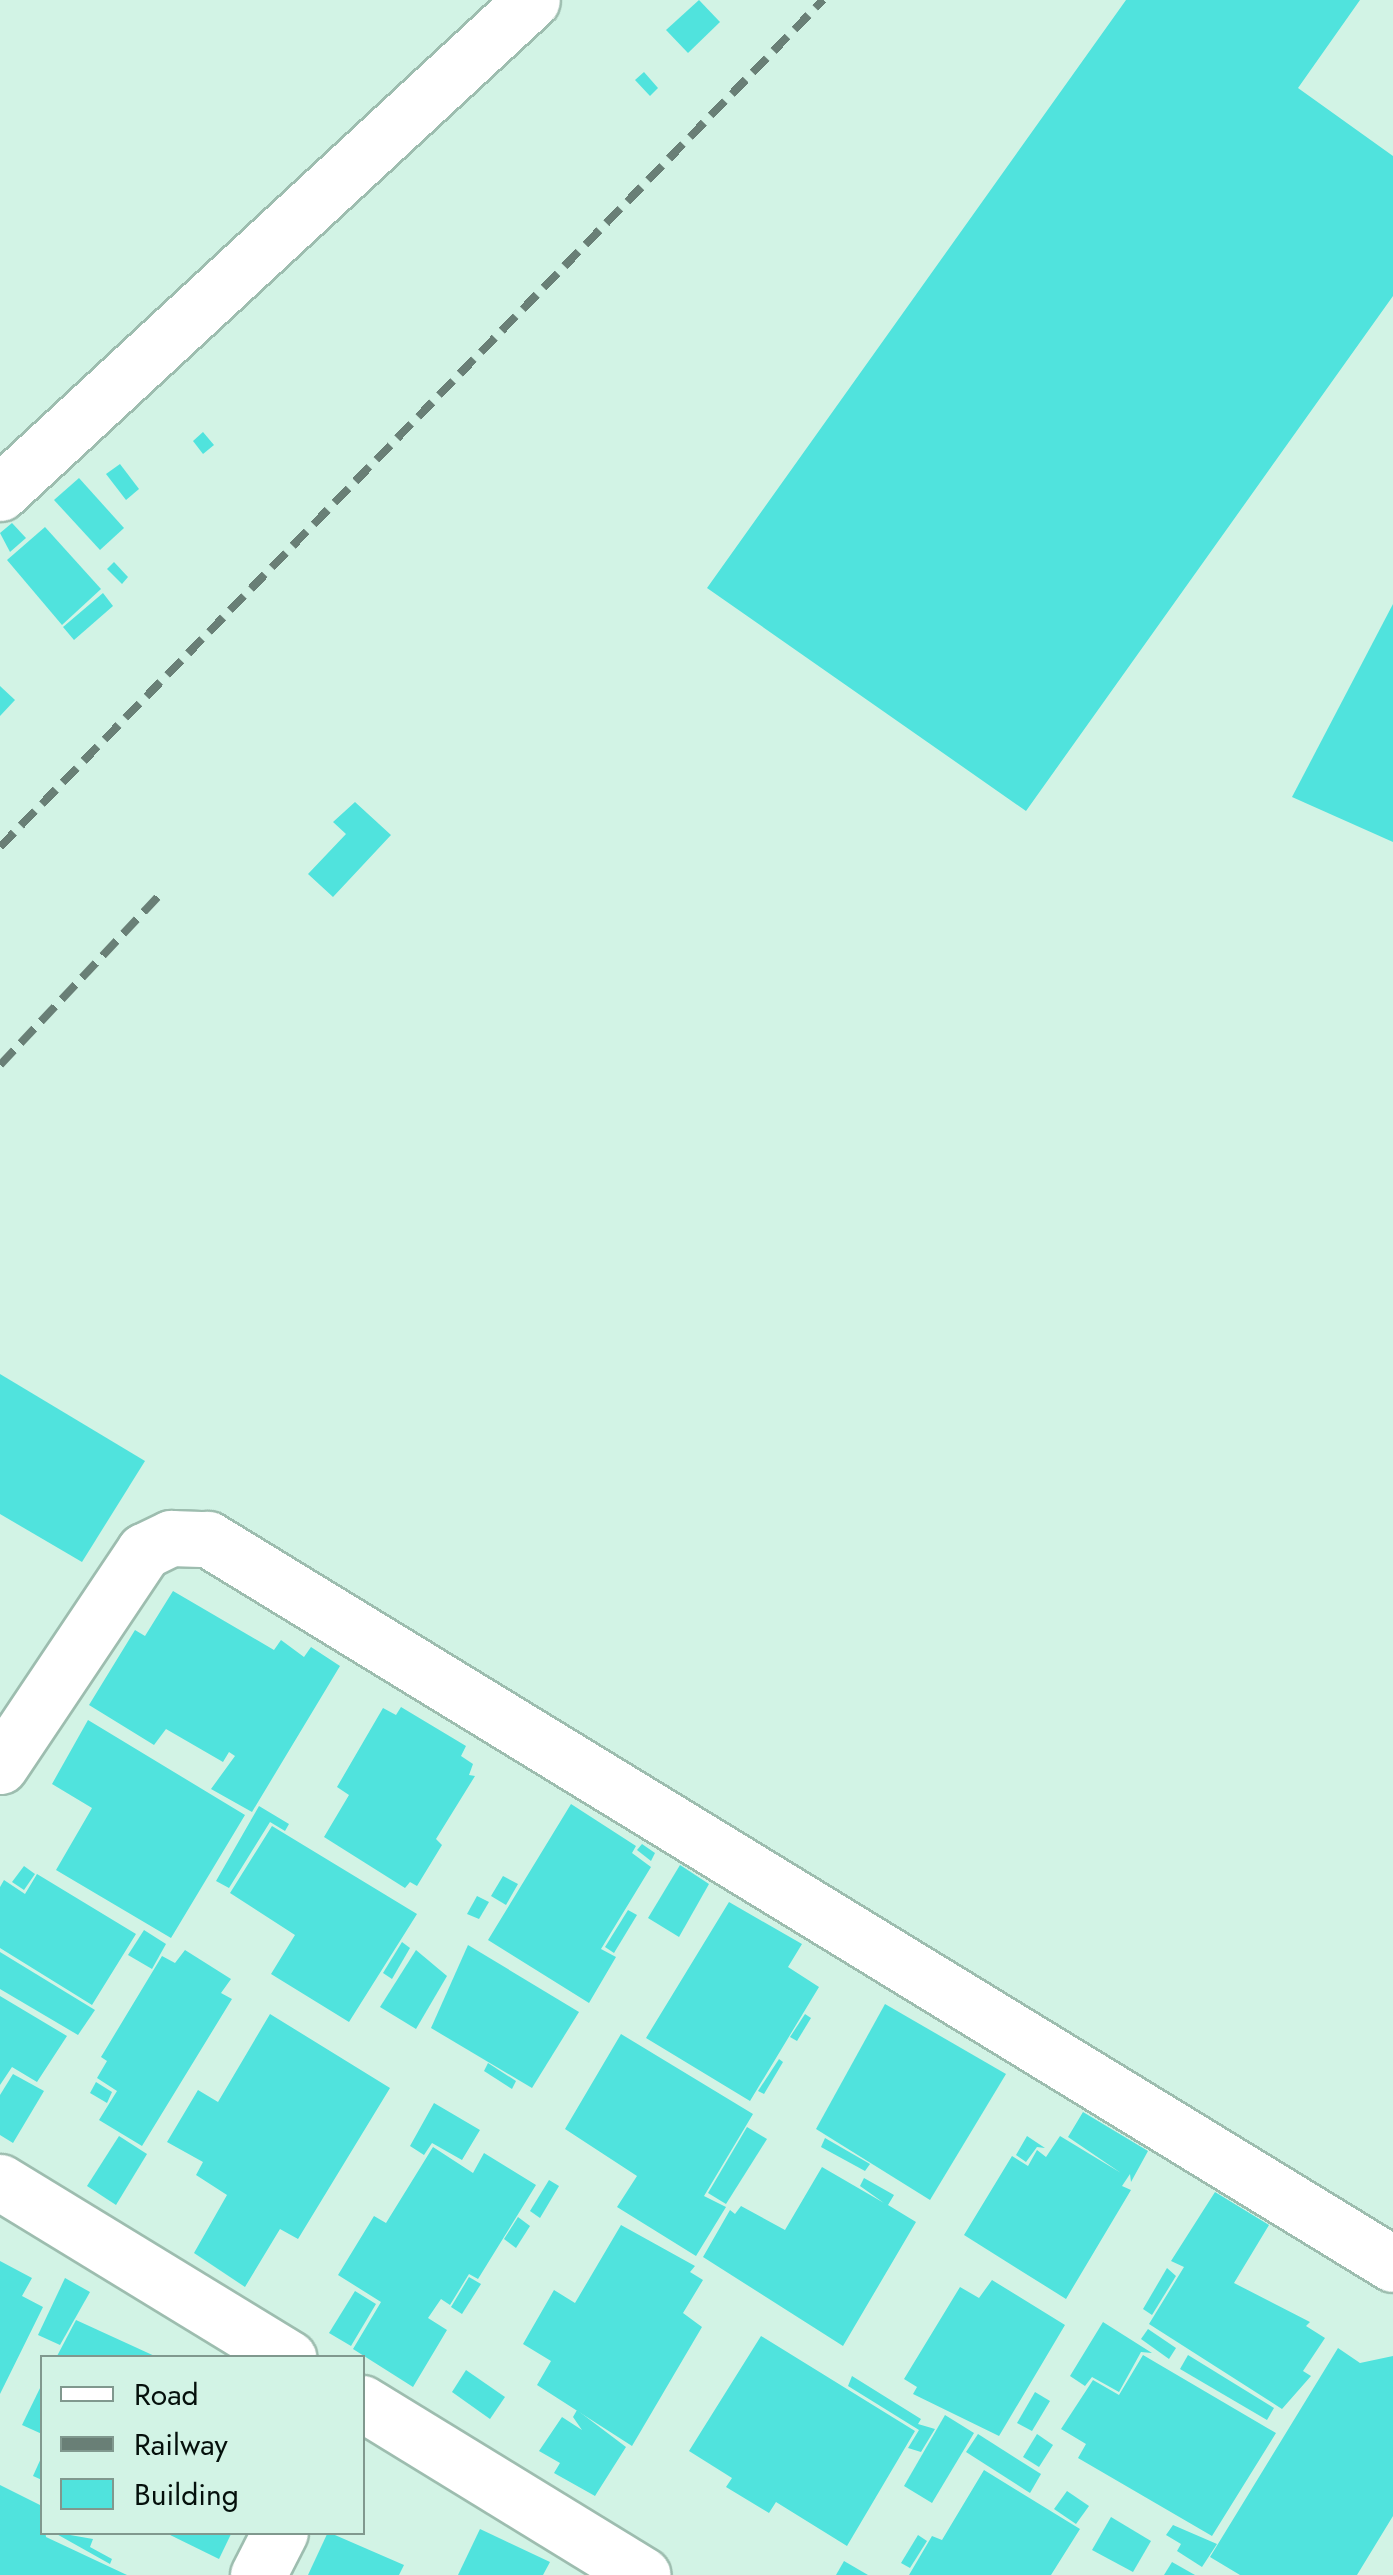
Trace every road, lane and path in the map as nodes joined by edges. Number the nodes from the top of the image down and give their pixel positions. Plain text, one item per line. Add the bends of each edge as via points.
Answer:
1 (532, 0) edge
2 (0, 493) edge
3 (0, 1766) edge
4 (0, 2182) edge
5 (1393, 2264) edge
6 (283, 2355) edge
7 (365, 2405) edge
8 (278, 2535) edge
9 (258, 2575) edge
10 (643, 2575) edge

1 - 2 street
3 - 5 street via 144,1551 171,1538 208,1539
4 - 6 street
7 - 10 street
8 - 9 street

